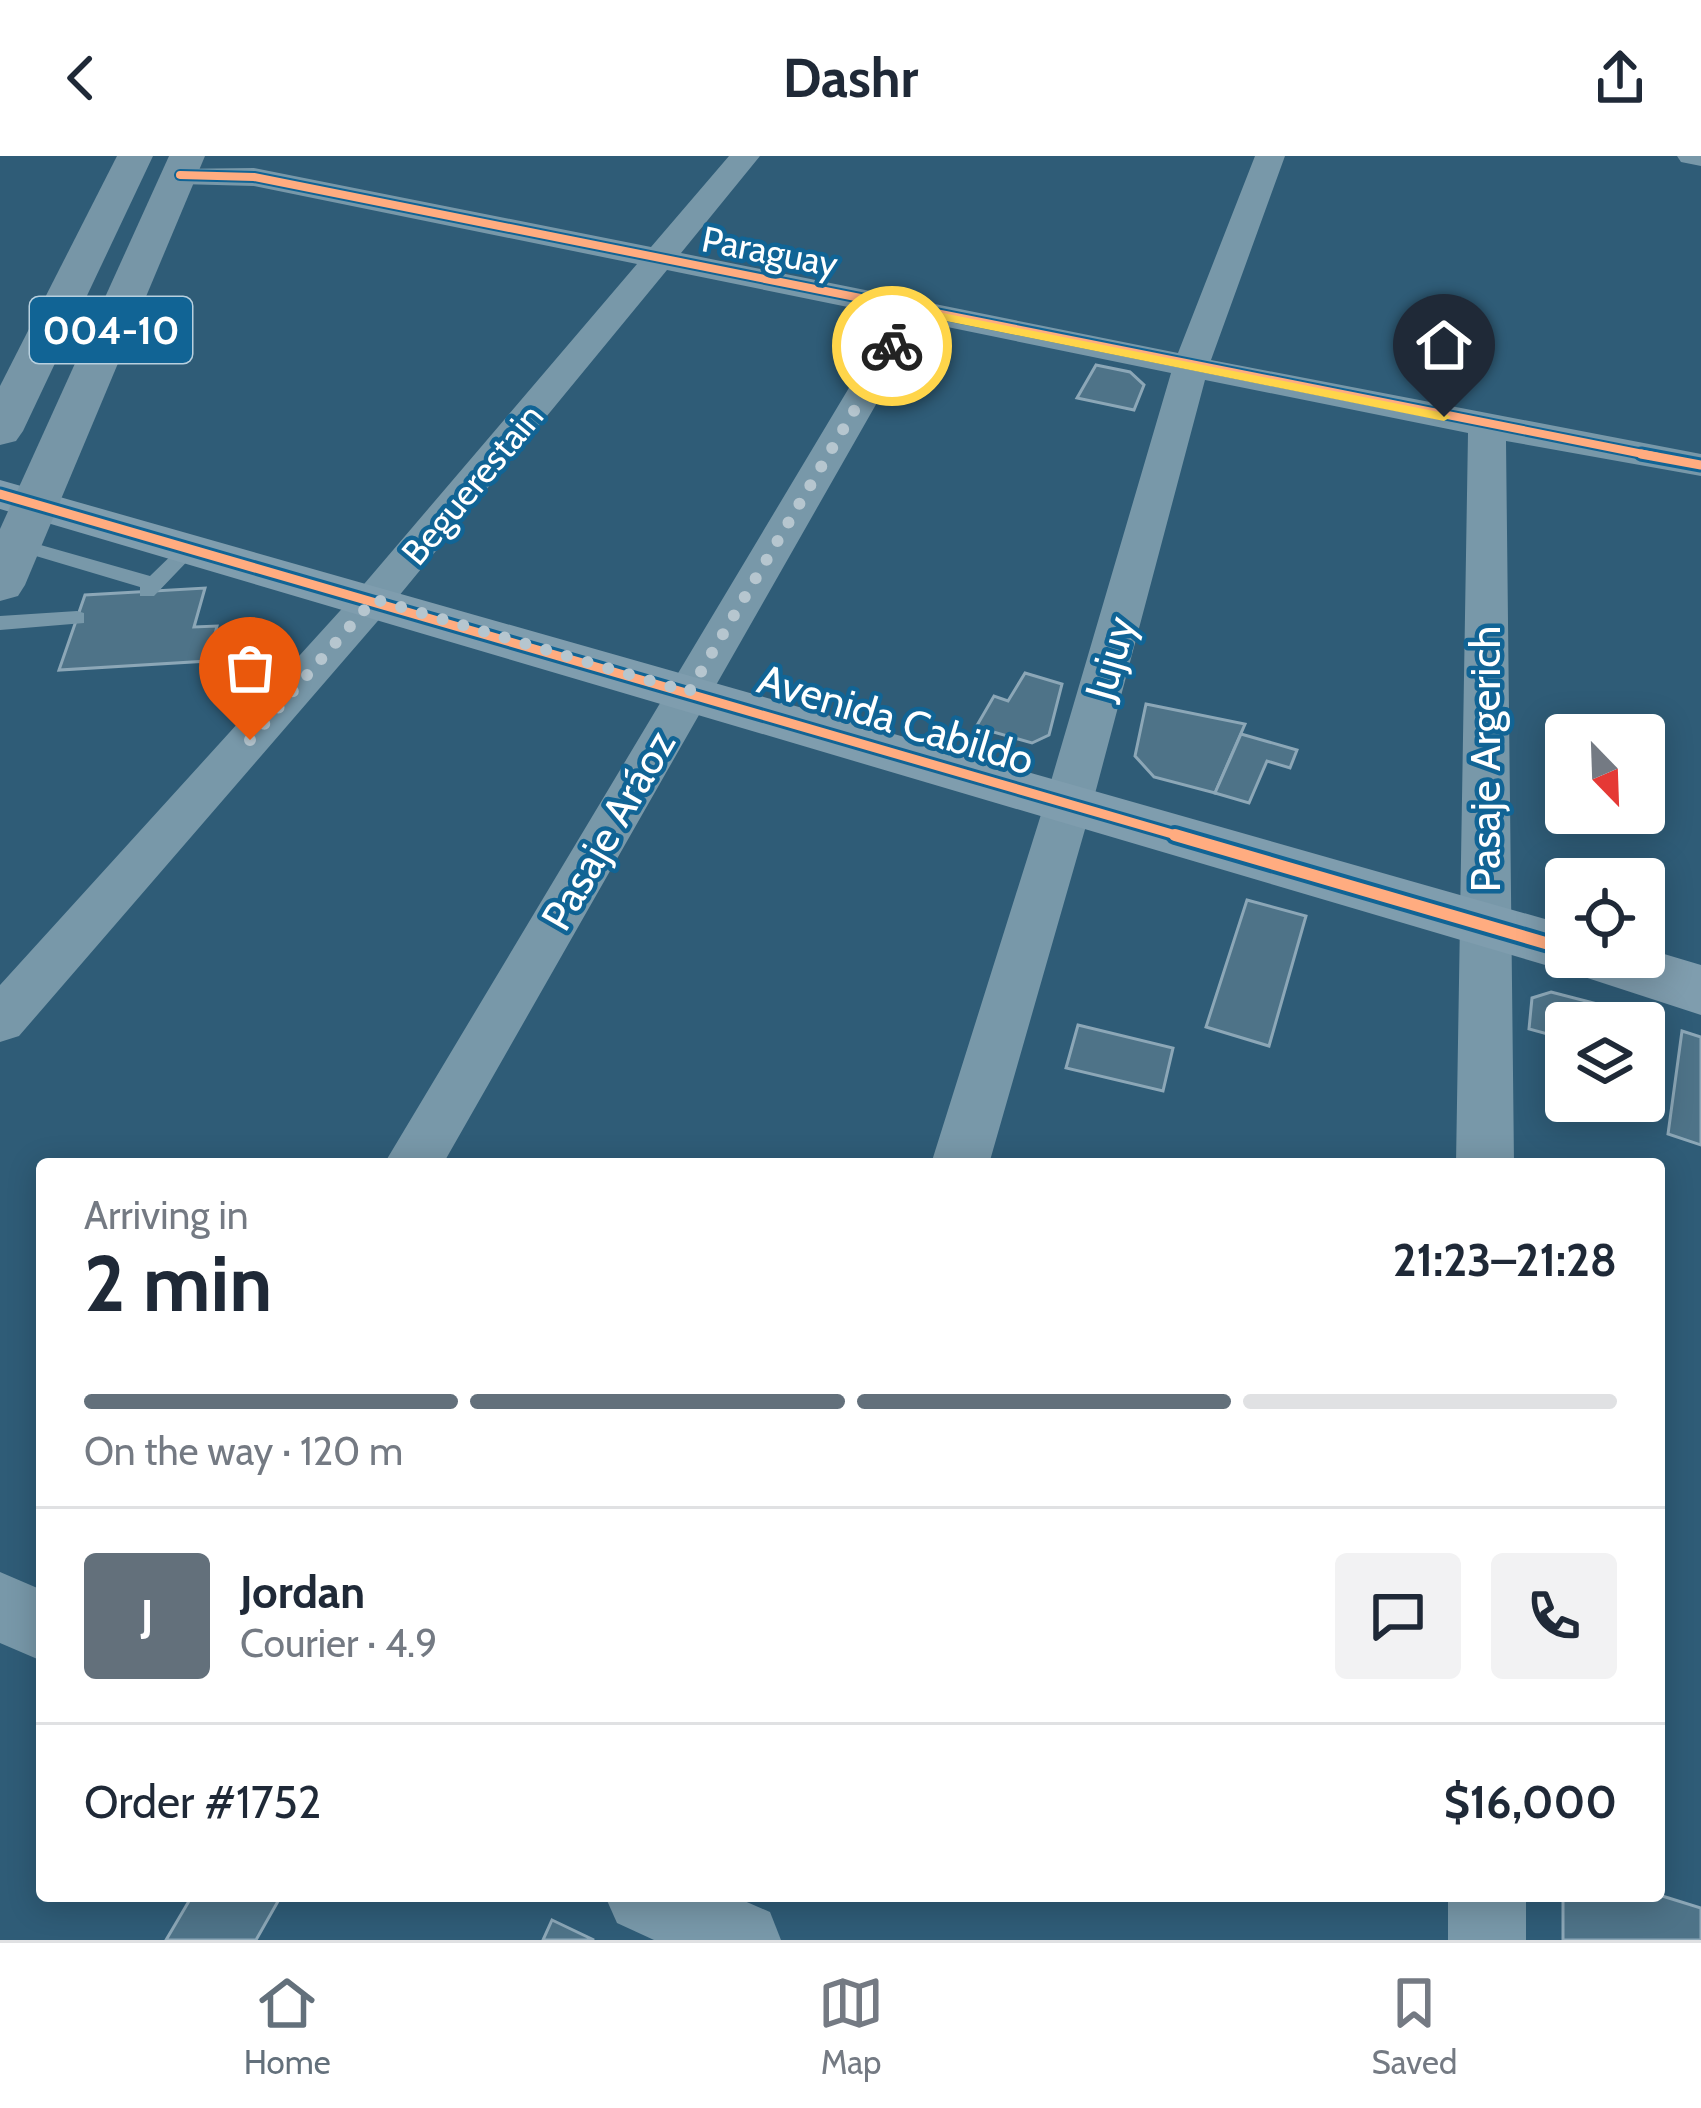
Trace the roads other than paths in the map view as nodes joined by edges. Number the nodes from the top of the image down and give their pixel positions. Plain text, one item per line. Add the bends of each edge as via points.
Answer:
1 (135, 156) edge
2 (745, 156) edge
3 (1270, 156) edge
4 (1692, 156) edge
5 (1701, 158) edge
6 (184, 165) edge
7 (660, 260) junction
8 (913, 310) junction
9 (1191, 367) junction
10 (5, 410) edge
11 (1486, 426) junction
12 (1701, 465) edge
13 (13, 532) edge
14 (190, 548) junction
15 (374, 599) junction
16 (77, 619) dead end
17 (0, 623) edge
18 (689, 692) junction
19 (1068, 805) junction
20 (1484, 924) junction
21 (1545, 943) edge
22 (1662, 978) edge
23 (1701, 990) edge
24 (0, 1021) edge
25 (416, 1158) edge
26 (963, 1158) edge
27 (1485, 1158) edge
28 (0, 1607) edge
29 (36, 1623) edge
30 (661, 1902) edge
31 (1487, 1902) edge
32 (735, 1928) edge
33 (1487, 1940) edge

1 - 10 main road, 004-10
2 - 7 street, Beguerestain
3 - 9 street, Jujuy
4 - 5 street
6 - 7 street, Paraguay
6 - 13 main road, 004-10
7 - 8 street, Paraguay
7 - 15 street, Beguerestain
8 - 9 street, Paraguay
8 - 18 street, Pasaje Aráoz
9 - 11 street, Paraguay
9 - 19 street, Jujuy
11 - 12 street, Paraguay
11 - 20 street, Pasaje Argerich
13 - 14 street, Avenida Cabildo
13 - 14 lane via 150,587
14 - 15 street, Avenida Cabildo
15 - 18 street, Avenida Cabildo
15 - 24 street, Beguerestain
16 - 17 lane
18 - 19 street, Avenida Cabildo
18 - 25 street, Pasaje Aráoz
19 - 20 street, Avenida Cabildo
19 - 26 street, Jujuy
20 - 21 street, Avenida Cabildo
20 - 27 street, Pasaje Argerich
22 - 23 street
28 - 29 street
30 - 32 street
31 - 33 street

